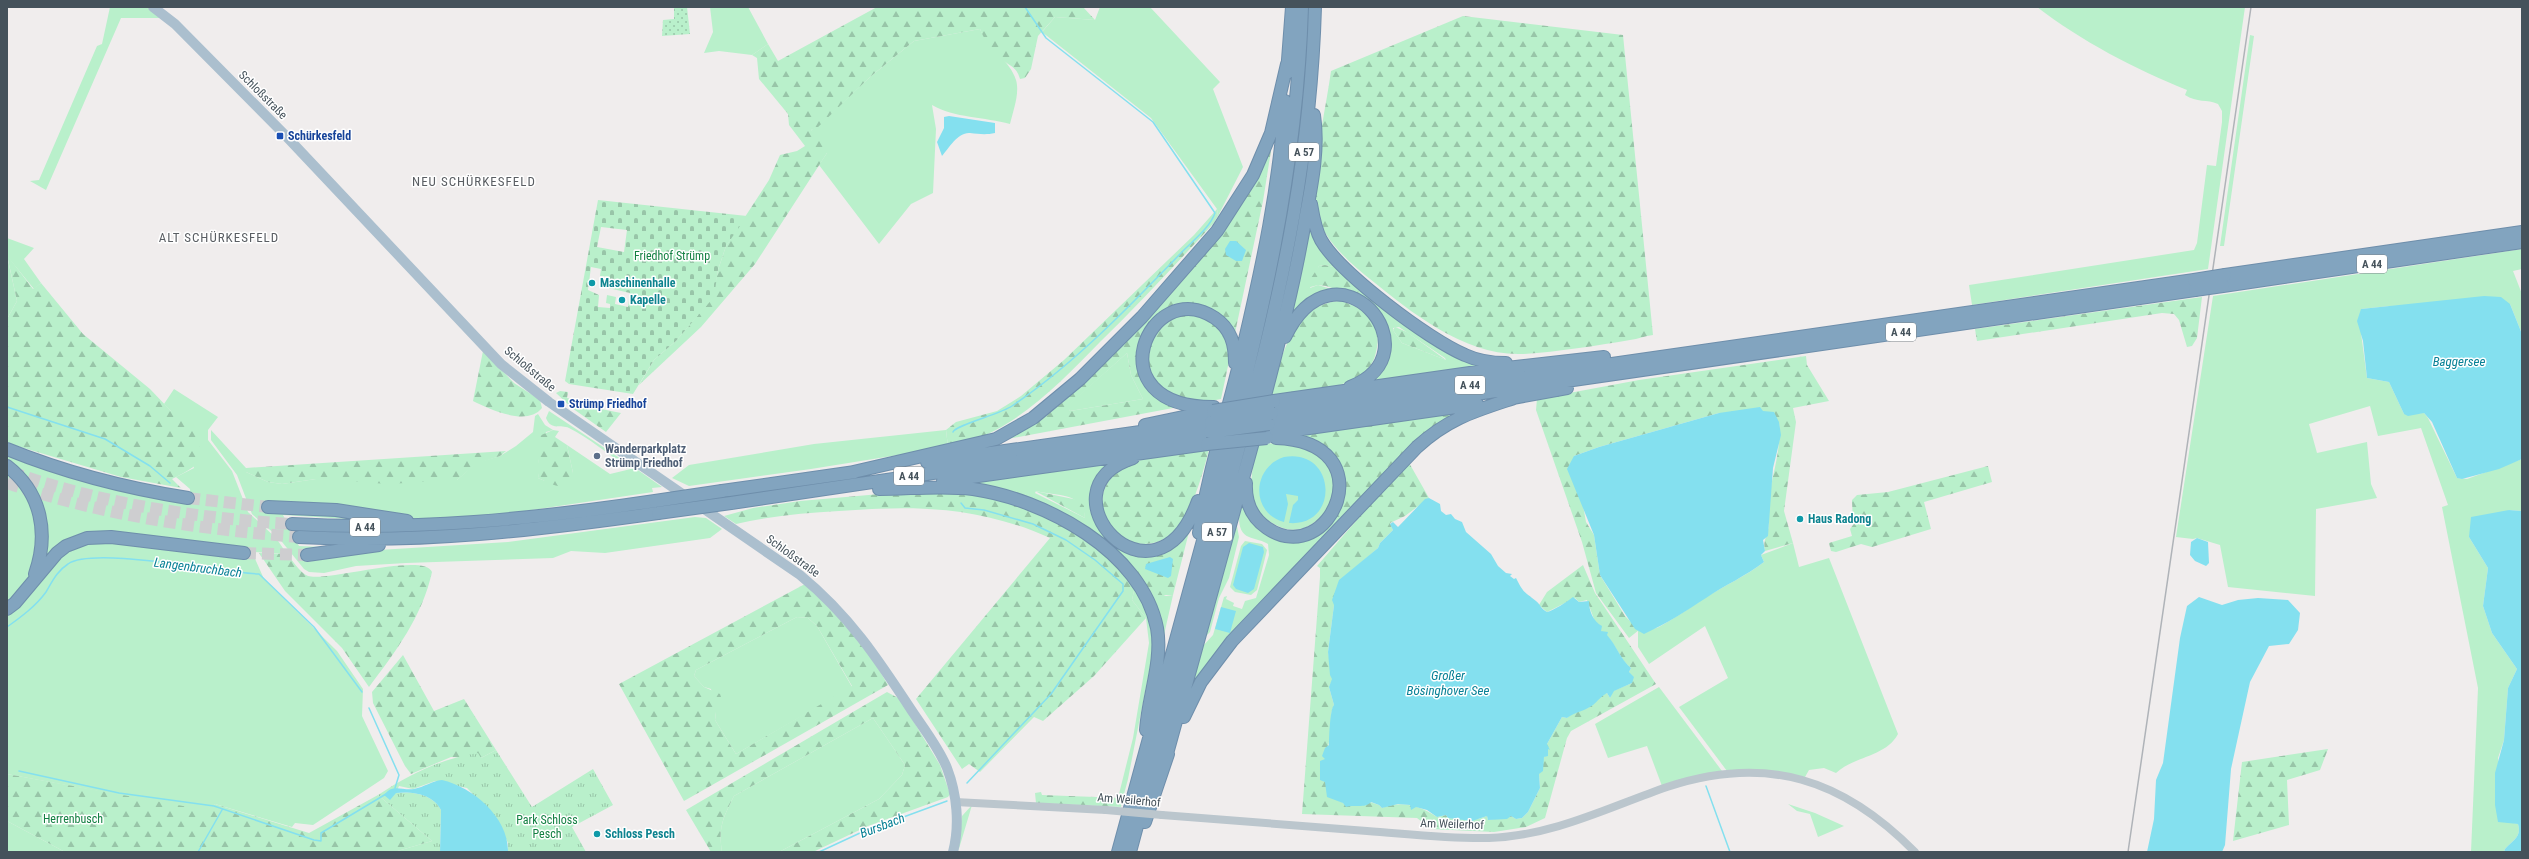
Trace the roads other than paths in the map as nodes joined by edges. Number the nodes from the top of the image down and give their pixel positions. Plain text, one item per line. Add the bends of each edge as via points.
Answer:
1 (153, 7) edge
2 (1292, 7) edge
3 (1302, 7) edge
4 (1315, 7) edge
5 (1287, 64) junction
6 (1311, 94) junction
7 (1310, 192) junction
8 (2522, 232) edge
9 (2522, 242) edge
10 (2224, 280) junction
11 (2195, 285) junction
12 (1669, 356) junction
13 (1273, 365) junction
14 (1536, 365) junction
15 (1658, 367) junction
16 (1234, 380) junction
17 (1323, 394) junction
18 (1514, 398) junction
19 (1270, 422) junction
20 (1211, 423) junction
21 (7, 449) edge
22 (1153, 452) junction
23 (1213, 459) junction
24 (1248, 461) junction
25 (7, 466) edge
26 (849, 473) junction
27 (879, 489) junction
28 (788, 494) junction
29 (188, 498) tunnel mouth
30 (268, 507) tunnel mouth
31 (292, 524) tunnel mouth
32 (438, 526) junction
33 (299, 537) tunnel mouth
34 (412, 539) junction
35 (244, 553) tunnel mouth
36 (307, 555) tunnel mouth
37 (32, 581) junction
38 (1192, 582) junction
39 (7, 609) edge
40 (1144, 756) junction
41 (1166, 762) junction
42 (955, 802) junction
43 (953, 852) edge
44 (1118, 852) edge
45 (1130, 852) edge
46 (1136, 852) edge
47 (1915, 852) edge

1 - 42 main road, Schloßstraße via 175,24 283,133 468,329 522,382 800,575 834,605 865,642 940,754 950,776
2 - 5 highway
3 - 38 highway, A 57 via 1295,118 1274,257 1253,350
4 - 6 highway, A 57
5 - 16 highway via 1283,125 1273,197 1243,349
5 - 26 highway via 1271,133 1253,175 1217,231 1142,317 1080,379 1033,418 996,439
6 - 7 highway via 1316,127
6 - 45 highway, A 57 via 1296,210 1282,283
7 - 13 highway via 1293,286
7 - 14 highway via 1314,221 1321,240 1341,264 1383,301 1444,345 1466,356 1498,363
8 - 10 highway, A 44
9 - 10 highway, A 44
10 - 11 highway, A 44, bridge
11 - 12 highway, A 44
11 - 15 highway, A 44
12 - 14 highway via 1650,353
12 - 19 highway, A 44
13 - 17 highway via 1291,325 1308,306 1334,295 1359,300 1377,316 1383,328 1381,359 1372,374 1360,383
13 - 24 highway
14 - 17 highway
15 - 18 highway via 1608,381
15 - 19 highway, A 44
16 - 20 highway via 1235,350 1231,336 1222,323 1208,314 1191,310 1178,311 1161,319 1147,334 1142,360 1150,384 1160,394 1184,405
16 - 23 highway
17 - 19 highway
18 - 19 highway
18 - 41 highway via 1461,416 1432,434 1252,619 1201,682 1189,703
19 - 20 highway, A 44, bridge
19 - 20 highway, bridge via 1236,407
19 - 20 highway, bridge via 1237,440
19 - 24 highway via 1324,452 1334,465 1340,494 1336,508 1318,528 1298,535 1278,533 1261,524 1249,509 1247,500
20 - 22 highway
20 - 26 highway, A 44 via 1179,416 1068,443
20 - 28 highway, A 44
21 - 29 highway via 89,478 128,488
22 - 23 highway via 1127,460 1112,469 1098,492 1098,512 1104,529 1124,546 1138,550 1152,550 1168,544 1182,532 1193,514
22 - 27 highway
23 - 38 highway via 1202,505
24 - 41 highway
25 - 37 highway via 26,484 40,513 43,532 41,550
26 - 32 highway, A 44, bridge via 534,518
27 - 28 highway
27 - 40 highway via 955,487 1016,499 1066,522 1119,561 1150,603 1157,629 1158,652 1147,713
28 - 34 highway, A 44, bridge via 519,532
30 - 32 highway via 350,512
31 - 32 highway, A 44
33 - 34 highway, A 44
34 - 36 highway via 328,554
35 - 37 highway via 111,537 87,538 66,546 57,553
37 - 39 highway
38 - 40 highway, A 57
40 - 44 highway, A 57
41 - 46 highway
42 - 43 main road, Schloßstraße via 957,831
42 - 47 street, Am Weilerhof, bridge via 1106,810 1456,838 1502,837 1527,834 1566,824 1699,778 1751,773 1778,775 1832,790 1857,802 1890,826

